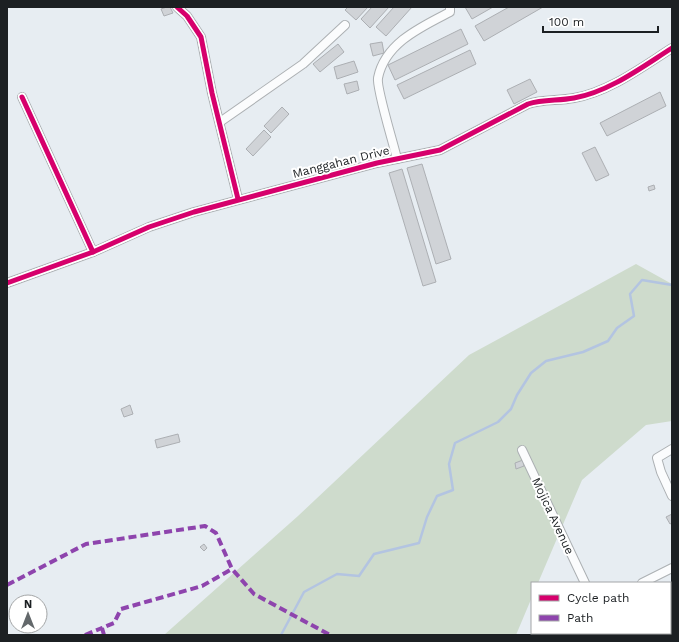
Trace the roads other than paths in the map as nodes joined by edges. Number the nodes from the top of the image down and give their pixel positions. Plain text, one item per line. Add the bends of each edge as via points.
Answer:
1 (177, 7) edge
2 (450, 7) edge
3 (345, 25) dead end
4 (672, 48) edge
5 (22, 97) dead end
6 (220, 122) junction
7 (397, 159) junction
8 (238, 199) junction
9 (93, 252) junction
10 (7, 284) edge
11 (672, 449) edge
12 (522, 450) dead end
13 (672, 496) edge
14 (672, 568) edge
15 (584, 582) edge
16 (644, 582) edge

1 - 6 street via 187,16 201,37
2 - 7 street via 450,12 405,37 389,51 377,79
3 - 6 street via 303,64
4 - 7 street, Manggahan Drive via 618,81 590,94 574,98 540,100 528,104 450,145
5 - 9 street
6 - 8 street
7 - 8 street, Manggahan Drive
8 - 9 street, Manggahan Drive via 149,227
9 - 10 street, Manggahan Drive
11 - 13 street via 657,458 660,472
12 - 15 street, Mojica Avenue
14 - 16 street

